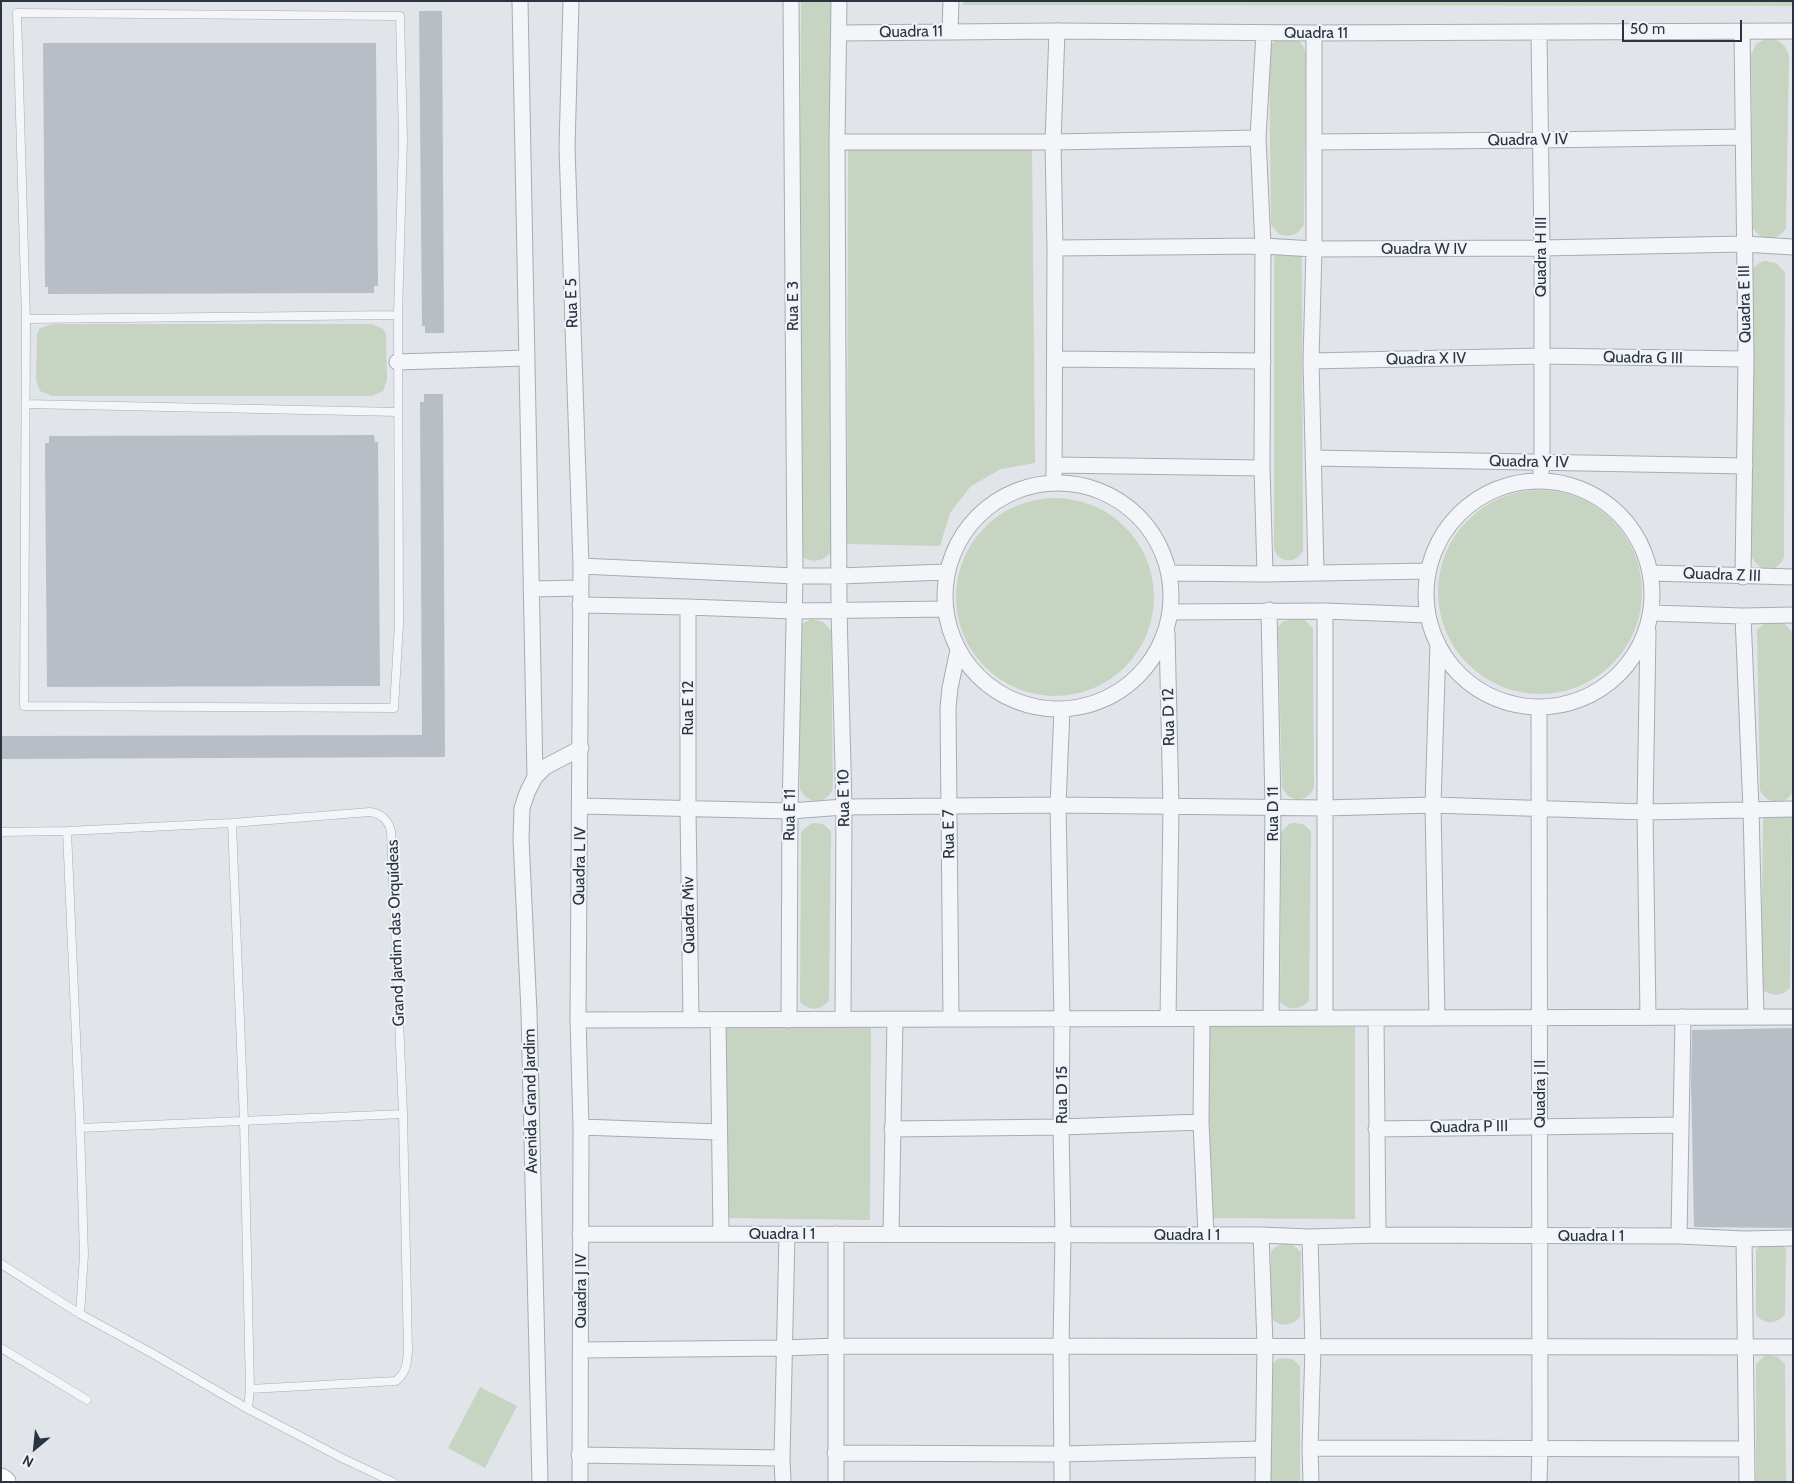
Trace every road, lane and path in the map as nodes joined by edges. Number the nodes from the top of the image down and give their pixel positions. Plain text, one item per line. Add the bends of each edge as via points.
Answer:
1 (520, 1) edge
2 (571, 1) edge
3 (791, 1) edge
4 (839, 1) edge
5 (950, 1) edge
6 (950, 31) junction
7 (1057, 31) junction
8 (1742, 31) junction
9 (1793, 31) edge
10 (840, 33) junction
11 (1264, 33) junction
12 (1314, 33) junction
13 (1539, 33) junction
14 (1743, 136) junction
15 (1258, 138) junction
16 (1540, 140) junction
17 (837, 142) junction
18 (1053, 142) junction
19 (1314, 142) junction
20 (1744, 244) junction
21 (1264, 246) junction
22 (1793, 247) edge
23 (1055, 248) junction
24 (1542, 248) junction
25 (1314, 249) junction
26 (398, 315) junction
27 (26, 318) junction
28 (1541, 356) junction
29 (526, 358) junction
30 (1055, 359) junction
31 (1746, 359) junction
32 (1263, 361) junction
33 (1311, 361) junction
34 (397, 362) junction
35 (26, 404) junction
36 (398, 412) junction
37 (1312, 458) junction
38 (1542, 462) junction
39 (1054, 465) junction
40 (1745, 466) junction
41 (1262, 468) junction
42 (1054, 480) junction
43 (1540, 481) junction
44 (581, 566) junction
45 (1428, 571) junction
46 (946, 572) junction
47 (1316, 572) junction
48 (1169, 573) junction
49 (1651, 573) junction
50 (1265, 574) junction
51 (795, 576) junction
52 (840, 576) junction
53 (1743, 577) junction
54 (1793, 577) edge
55 (580, 588) junction
56 (531, 589) junction
57 (580, 605) junction
58 (688, 607) junction
59 (945, 609) junction
60 (839, 610) junction
61 (1270, 610) junction
62 (794, 611) junction
63 (1325, 611) junction
64 (1170, 612) junction
65 (1428, 615) junction
66 (1793, 615) edge
67 (1743, 616) junction
68 (1649, 620) junction
69 (1167, 628) junction
70 (1438, 644) junction
71 (958, 650) junction
72 (1539, 707) junction
73 (1062, 709) junction
74 (580, 748) junction
75 (535, 777) junction
76 (949, 805) junction
77 (1058, 805) junction
78 (1433, 805) junction
79 (581, 806) junction
80 (1171, 806) junction
81 (844, 807) junction
82 (1273, 807) junction
83 (1539, 807) junction
84 (1325, 808) junction
85 (1751, 809) junction
86 (1793, 809) edge
87 (688, 810) junction
88 (790, 811) junction
89 (1645, 812) junction
90 (232, 823) junction
91 (67, 831) junction
92 (1, 832) edge
93 (1648, 1017) junction
94 (1683, 1017) junction
95 (1756, 1017) junction
96 (1793, 1017) edge
97 (1271, 1018) junction
98 (1325, 1018) junction
99 (1376, 1018) junction
100 (1437, 1018) junction
101 (1539, 1018) junction
102 (843, 1019) junction
103 (895, 1019) junction
104 (951, 1019) junction
105 (1062, 1019) junction
106 (1168, 1019) junction
107 (1202, 1019) junction
108 (578, 1020) junction
109 (691, 1020) junction
110 (718, 1020) junction
111 (789, 1020) junction
112 (403, 1114) junction
113 (244, 1121) junction
114 (1201, 1122) junction
115 (1681, 1125) junction
116 (1540, 1126) junction
117 (581, 1127) junction
118 (1061, 1127) junction
119 (80, 1128) junction
120 (892, 1129) junction
121 (1376, 1129) junction
122 (719, 1132) junction
123 (580, 1234) junction
124 (721, 1234) junction
125 (787, 1234) junction
126 (836, 1234) junction
127 (891, 1234) junction
128 (1063, 1234) junction
129 (1206, 1235) junction
130 (1261, 1235) junction
131 (1378, 1235) junction
132 (1540, 1236) junction
133 (1679, 1236) junction
134 (1310, 1237) junction
135 (1793, 1238) edge
136 (1744, 1239) junction
137 (1, 1264) edge
138 (80, 1314) junction
139 (1265, 1345) junction
140 (837, 1346) junction
141 (1061, 1346) junction
142 (1313, 1346) junction
143 (1540, 1347) junction
144 (1746, 1347) junction
145 (1793, 1347) edge
146 (1, 1348) edge
147 (784, 1348) junction
148 (581, 1350) junction
149 (250, 1390) junction
150 (87, 1400) dead end
151 (248, 1409) junction
152 (1310, 1448) junction
153 (1540, 1448) junction
154 (1263, 1449) junction
155 (1747, 1449) junction
156 (835, 1453) junction
157 (580, 1454) junction
158 (1062, 1454) junction
159 (782, 1458) junction
160 (1, 1480) edge
161 (5, 1482) edge
162 (392, 1482) edge
163 (540, 1482) edge
164 (580, 1482) edge
165 (783, 1482) edge
166 (836, 1482) edge
167 (1062, 1482) edge
168 (1263, 1482) edge
169 (1311, 1482) edge
170 (1539, 1482) edge
171 (1747, 1482) edge

1 - 29 street
2 - 44 street, Rua E 5 via 567,147
3 - 51 street, Rua E 3
4 - 10 street, Rua E 10
5 - 6 street
6 - 7 street, Quadra 11
6 - 10 street, Quadra 11
7 - 11 street, Quadra 11
7 - 18 street
8 - 9 street, Quadra 11
8 - 13 street, Quadra 11
8 - 14 street, Quadra E III
10 - 17 street, Rua E 10
11 - 12 street, Quadra 11
11 - 15 street
12 - 13 street, Quadra 11
12 - 19 street
13 - 16 street, Quadra H III
14 - 16 street, Quadra V IV
14 - 20 street, Quadra E III
15 - 18 street
15 - 21 street
16 - 19 street, Quadra V IV
16 - 24 street, Quadra H III
17 - 18 street
17 - 52 street, Rua E 10
18 - 23 street
19 - 25 street
20 - 22 street, Quadra W IV
20 - 24 street, Quadra W IV
20 - 31 street, Quadra E III
21 - 23 street, Quadra W IV
21 - 25 street, Quadra W IV
21 - 32 street
23 - 30 street
24 - 25 street, Quadra W IV
24 - 28 street, Quadra H III
25 - 33 street
26 - 27 lane
26 - 27 lane via 403,139 400,16 16,13
26 - 34 lane
27 - 35 lane
28 - 31 street, Quadra G III
28 - 33 street, Quadra X IV
28 - 38 street, Quadra H III
29 - 34 street
29 - 56 street
30 - 32 street
30 - 39 street
31 - 40 street, Quadra E III
32 - 41 street
33 - 37 street
34 - 36 lane
35 - 36 lane
35 - 36 lane via 24,706 394,708 399,624
37 - 38 street, Quadra Y IV
37 - 47 street
38 - 40 street, Quadra Y IV
38 - 43 street, Quadra H III
39 - 41 street
39 - 42 street
40 - 53 street, Quadra E III
41 - 50 street
42 - 46 street via 1003,496 977,516 958,542
42 - 48 street via 1090,487 1132,511 1149,529
43 - 45 street via 1514,484 1490,492 1468,506 1450,524 1436,546
43 - 49 street via 1566,484 1590,493 1612,507 1630,526 1643,548
44 - 51 street
44 - 55 street, Rua E 5
45 - 47 street
45 - 65 street
46 - 52 street
46 - 59 street
47 - 50 street
48 - 50 street
48 - 64 street
49 - 53 street, Quadra Z III
49 - 68 street via 1653,589
51 - 52 street
51 - 62 street, Rua E 3
52 - 60 street, Rua E 10
53 - 54 street, Quadra Z III
55 - 56 street
55 - 57 street, Rua E 5
56 - 75 street
57 - 58 street
57 - 74 street, Quadra L IV
58 - 62 street
58 - 87 street, Rua E 12
59 - 60 street
59 - 71 street
60 - 62 street
60 - 81 street, Rua E 10
61 - 63 street
61 - 64 street
61 - 82 street, Rua D 11
62 - 88 street, Rua E 11
63 - 65 street
63 - 84 street
64 - 69 street
65 - 70 street
66 - 67 street
67 - 68 street
67 - 85 street
68 - 72 street via 1632,660 1607,685 1575,702
68 - 89 street
69 - 73 street via 1152,660 1128,686 1097,703
69 - 80 street, Rua D 12
70 - 72 street via 1456,670 1480,690 1508,702
70 - 78 street
71 - 73 street via 984,682 1006,695 1021,703
71 - 76 street, Rua E 7 via 948,708
72 - 83 street, Quadra j II
73 - 77 street, Rua D 15
74 - 75 street, Avenida Grand Jardim via 545,767
74 - 79 street, Quadra L IV
75 - 163 street, Avenida Grand Jardim via 522,808 521,839 530,1012
76 - 77 street
76 - 81 street
76 - 104 street, Rua E 7
77 - 80 street
77 - 105 street, Rua D 15
78 - 83 street
78 - 84 street
78 - 100 street
79 - 87 street
79 - 108 street, Quadra L IV
80 - 82 street
80 - 106 street, Rua D 12
81 - 88 street
81 - 102 street, Rua E 10
82 - 84 street
82 - 97 street, Rua D 11
83 - 89 street
83 - 101 street, Quadra j II
84 - 98 street
85 - 86 street
85 - 89 street
85 - 95 street
87 - 88 street
87 - 109 street, Quadra Miv
88 - 111 street, Rua E 11
89 - 93 street
90 - 91 lane, Grand Jardim das Orquídeas
90 - 112 lane, Grand Jardim das Orquídeas via 370,812 385,818 389,824
90 - 113 lane
91 - 92 lane, Grand Jardim das Orquídeas
91 - 119 lane
93 - 94 street
93 - 101 street
94 - 95 street
94 - 115 street
95 - 96 street
97 - 98 street
97 - 107 street
98 - 99 street
99 - 100 street
99 - 121 street
100 - 101 street
101 - 116 street, Quadra j II
102 - 103 street
102 - 111 street
103 - 104 street
103 - 120 street
104 - 105 street
105 - 106 street
105 - 118 street, Rua D 15
106 - 107 street
107 - 114 street
108 - 109 street
108 - 117 street, Quadra L IV
109 - 110 street
110 - 111 street
110 - 122 street
112 - 113 lane
112 - 149 lane, Grand Jardim das Orquídeas via 407,1367 396,1381
113 - 119 lane
113 - 149 lane
114 - 118 street
114 - 129 street
115 - 116 street, Quadra P III
115 - 133 street
116 - 121 street, Quadra P III
116 - 132 street, Quadra j II
117 - 122 street
117 - 123 street, Quadra J IV
118 - 120 street
118 - 128 street, Rua D 15
119 - 138 lane via 84,1254
120 - 127 street
121 - 131 street
122 - 124 street
123 - 124 street, Quadra I 1
123 - 148 street, Quadra J IV
124 - 125 street, Quadra I 1
125 - 126 street, Quadra I 1
125 - 147 street
126 - 127 street, Quadra I 1
126 - 140 street
127 - 128 street, Quadra I 1
128 - 129 street, Quadra I 1
128 - 141 street, Rua D 15
129 - 130 street, Quadra I 1
130 - 134 street, Quadra I 1
130 - 139 street
131 - 132 street, Quadra I 1
131 - 134 street, Quadra I 1
132 - 133 street, Quadra I 1
132 - 143 street, Quadra j II
133 - 136 street, Quadra I 1
134 - 142 street
135 - 136 street, Quadra I 1
136 - 144 street
137 - 138 lane
138 - 151 lane
139 - 141 street
139 - 142 street
139 - 154 street
140 - 141 street
140 - 147 street
140 - 156 street
141 - 158 street, Rua D 15
142 - 143 street
142 - 152 street
143 - 144 street
143 - 153 street, Quadra j II
144 - 145 street
144 - 155 street
146 - 150 lane
147 - 148 street
147 - 159 street
148 - 157 street, Quadra J IV
149 - 151 lane
151 - 162 lane
152 - 153 street
152 - 169 street
153 - 155 street
153 - 170 street, Quadra j II
154 - 158 street
154 - 168 street
155 - 171 street
156 - 158 street
156 - 166 street
157 - 159 street
157 - 164 street, Quadra J IV
158 - 167 street, Rua D 15
159 - 165 street
160 - 161 street

